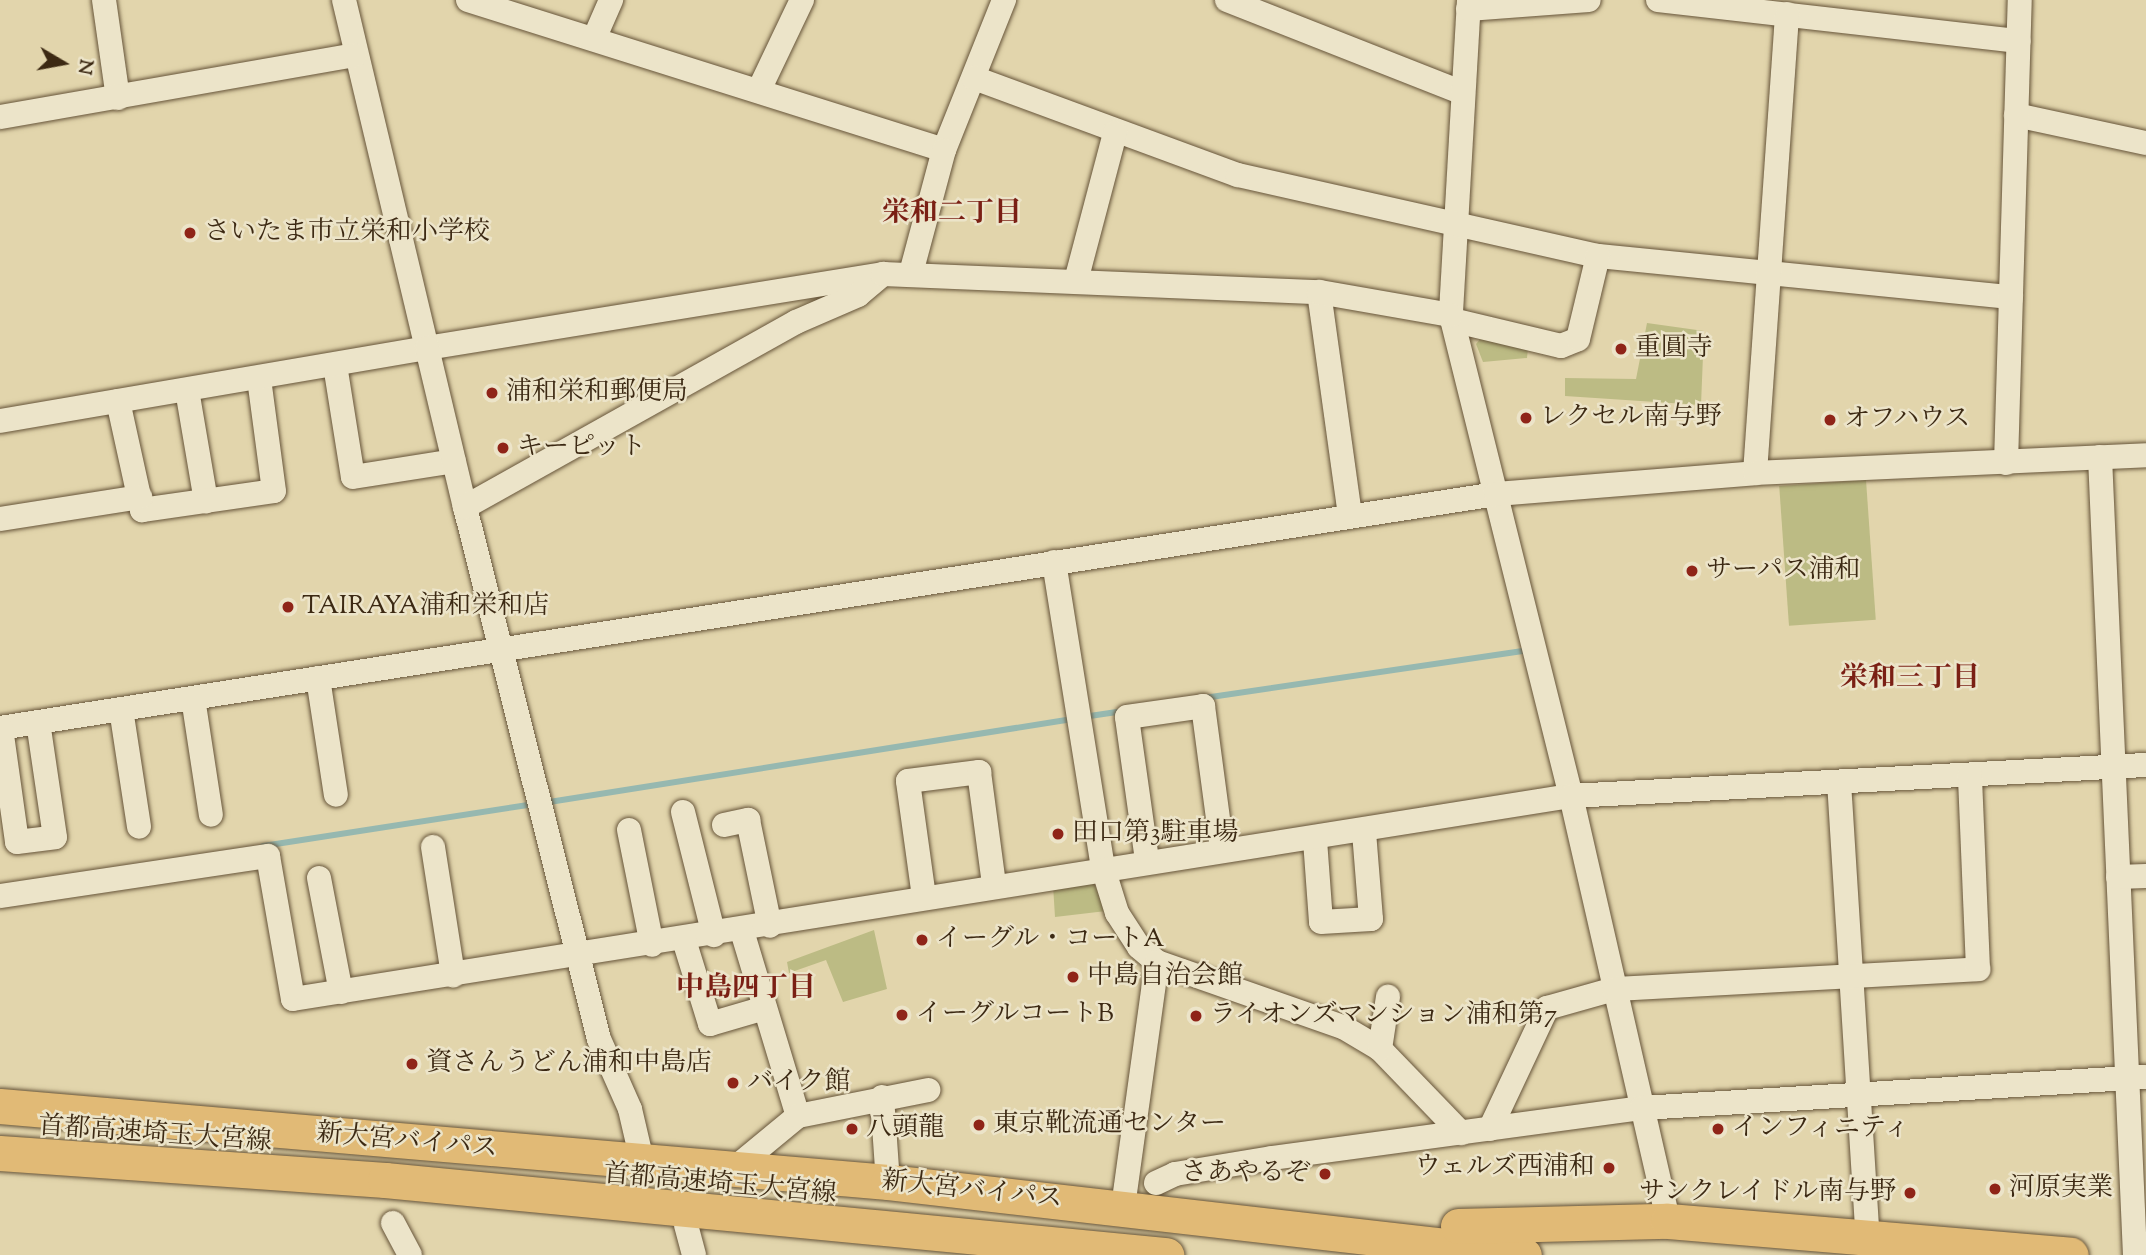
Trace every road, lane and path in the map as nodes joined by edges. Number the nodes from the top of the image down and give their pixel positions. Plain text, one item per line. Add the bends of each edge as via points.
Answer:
1 (104, 0) edge
2 (344, 0) edge
3 (468, 0) edge
4 (611, 0) edge
5 (802, 0) edge
6 (1004, 0) edge
7 (1227, 0) edge
8 (1589, 0) edge
9 (1658, 0) edge
10 (2020, 0) edge
11 (1468, 5) edge
12 (1787, 14) junction
13 (594, 39) junction
14 (2019, 41) junction
15 (355, 55) junction
16 (974, 78) junction
17 (759, 90) junction
18 (1461, 92) junction
19 (118, 98) junction
20 (2017, 115) junction
21 (0, 117) edge
22 (1115, 132) junction
23 (2146, 143) edge
24 (944, 150) junction
25 (1454, 225) junction
26 (1598, 256) junction
27 (911, 273) junction
28 (883, 274) junction
29 (1772, 275) junction
30 (1077, 277) junction
31 (1319, 292) junction
32 (2011, 297) junction
33 (1451, 318) junction
34 (427, 348) junction
35 (335, 365) junction
36 (259, 378) junction
37 (187, 390) junction
38 (118, 401) junction
39 (0, 421) edge
40 (2146, 455) edge
41 (2100, 457) junction
42 (454, 461) junction
43 (2007, 463) junction
44 (1755, 473) junction
45 (1496, 494) junction
46 (139, 497) junction
47 (206, 501) junction
48 (466, 507) junction
49 (1350, 516) junction
50 (0, 519) edge
51 (1054, 562) junction
52 (501, 649) junction
53 (318, 678) junction
54 (193, 698) junction
55 (121, 709) junction
56 (38, 722) junction
57 (1, 728) edge
58 (2146, 765) edge
59 (2114, 767) junction
60 (1970, 775) junction
61 (1839, 782) junction
62 (336, 795) dead end
63 (1571, 796) junction
64 (683, 812) dead end
65 (211, 815) dead end
66 (724, 825) dead end
67 (139, 827) dead end
68 (629, 830) dead end
69 (1364, 832) junction
70 (1315, 840) junction
71 (433, 847) dead end
72 (1222, 849) junction
73 (1147, 860) junction
74 (1103, 868) junction
75 (2146, 876) edge
76 (2119, 877) junction
77 (319, 878) dead end
78 (994, 884) junction
79 (0, 896) edge
80 (924, 897) junction
81 (771, 926) junction
82 (742, 931) junction
83 (714, 935) junction
84 (684, 940) junction
85 (652, 945) junction
86 (578, 956) junction
87 (1157, 962) junction
88 (453, 975) junction
89 (1852, 979) junction
90 (1614, 989) junction
91 (341, 992) junction
92 (1388, 997) dead end
93 (765, 1007) junction
94 (1380, 1049) junction
95 (2137, 1078) edge
96 (928, 1090) dead end
97 (1859, 1095) junction
98 (882, 1097) junction
99 (0, 1105) edge
100 (1642, 1108) junction
101 (798, 1116) junction
102 (0, 1126) edge
103 (1490, 1129) junction
104 (1461, 1133) junction
105 (0, 1153) edge
106 (643, 1165) junction
107 (0, 1172) edge
108 (730, 1172) junction
109 (888, 1182) junction
110 (1156, 1183) dead end
111 (1123, 1207) junction
112 (393, 1223) dead end
113 (1678, 1233) junction
114 (1868, 1237) junction
115 (690, 1240) edge
116 (1531, 1242) edge
117 (410, 1255) edge
118 (1001, 1255) edge
119 (1166, 1255) edge
120 (1439, 1255) edge
121 (1789, 1255) edge
122 (2071, 1255) edge
123 (2136, 1255) edge

1 - 19 street
2 - 15 street
3 - 13 street
4 - 13 street
5 - 17 street
6 - 16 street
7 - 18 street
8 - 11 street
9 - 12 street
10 - 14 street
11 - 18 street
12 - 14 street
12 - 29 street
13 - 17 street
14 - 20 street
15 - 19 street
15 - 34 street
16 - 22 street
16 - 24 street
17 - 24 street
18 - 25 street
19 - 21 street
20 - 23 street
20 - 32 street
22 - 25 street via 1238,175
22 - 30 street
24 - 27 street
25 - 26 street
25 - 33 street
26 - 29 street
26 - 33 street via 1578,339 1561,346
27 - 28 street
27 - 30 street
28 - 34 street
28 - 48 street via 858,295 796,322
29 - 32 street
29 - 44 street
30 - 31 street
31 - 33 street
31 - 49 street
32 - 43 street
33 - 45 street
34 - 35 street
34 - 42 street
35 - 36 street
35 - 42 street via 353,477
36 - 37 street
36 - 47 street via 274,491
37 - 38 street
37 - 47 street
38 - 39 street
38 - 46 street
40 - 41 street
41 - 43 street
41 - 59 street
42 - 48 street
43 - 44 street
44 - 45 street
45 - 49 street
45 - 63 street
46 - 47 street via 142,510
46 - 50 street
48 - 52 street
49 - 51 street
51 - 52 street
51 - 74 street
52 - 53 street
52 - 86 street
53 - 54 street
53 - 62 street
54 - 55 street
54 - 65 street
55 - 56 street
55 - 67 street
56 - 57 street
56 - 57 street via 55,837 18,842
58 - 59 street
59 - 60 street
59 - 76 street
60 - 61 street
60 - 89 street via 1978,969
61 - 63 street
61 - 89 street
63 - 69 street
63 - 90 street
64 - 83 street
66 - 81 street via 748,820
68 - 85 street
69 - 70 street
69 - 70 street via 1371,919 1321,922
70 - 72 street
71 - 88 street
72 - 73 street
72 - 73 street via 1203,706 1127,717
73 - 74 street
74 - 78 street
74 - 87 street via 1117,913
75 - 76 street
76 - 95 street
77 - 91 street
78 - 80 street
78 - 80 street via 979,772 908,780
79 - 91 street via 268,856 293,999
80 - 81 street
81 - 82 street
82 - 83 street
82 - 93 street
83 - 84 street
84 - 85 street
84 - 93 street via 709,1024
85 - 86 street
86 - 88 street
86 - 106 street via 599,1039 639,1136
87 - 94 street via 1343,1027
87 - 111 street
88 - 91 street
89 - 90 street
89 - 97 street
90 - 100 street
90 - 103 street via 1547,1009
92 - 94 street
93 - 101 street
94 - 104 street
95 - 97 street
95 - 123 street
96 - 98 street
97 - 100 street
97 - 114 street
98 - 101 street
98 - 109 street
99 - 106 highway, 新大宮バイパス
100 - 103 street
100 - 113 street
101 - 108 street
102 - 120 highway, 首都高速埼玉大宮線 via 281,1143
103 - 104 street
104 - 110 street via 1175,1174
105 - 119 highway, 首都高速埼玉大宮線 via 371,1179
106 - 108 highway, 新大宮バイパス
107 - 115 highway via 123,1176
108 - 109 highway, 新大宮バイパス
109 - 111 highway, 新大宮バイパス
111 - 116 highway, 新大宮バイパス
112 - 117 street
113 - 114 highway
113 - 116 highway, 新大宮バイパス
113 - 121 highway
114 - 122 highway
115 - 118 highway

